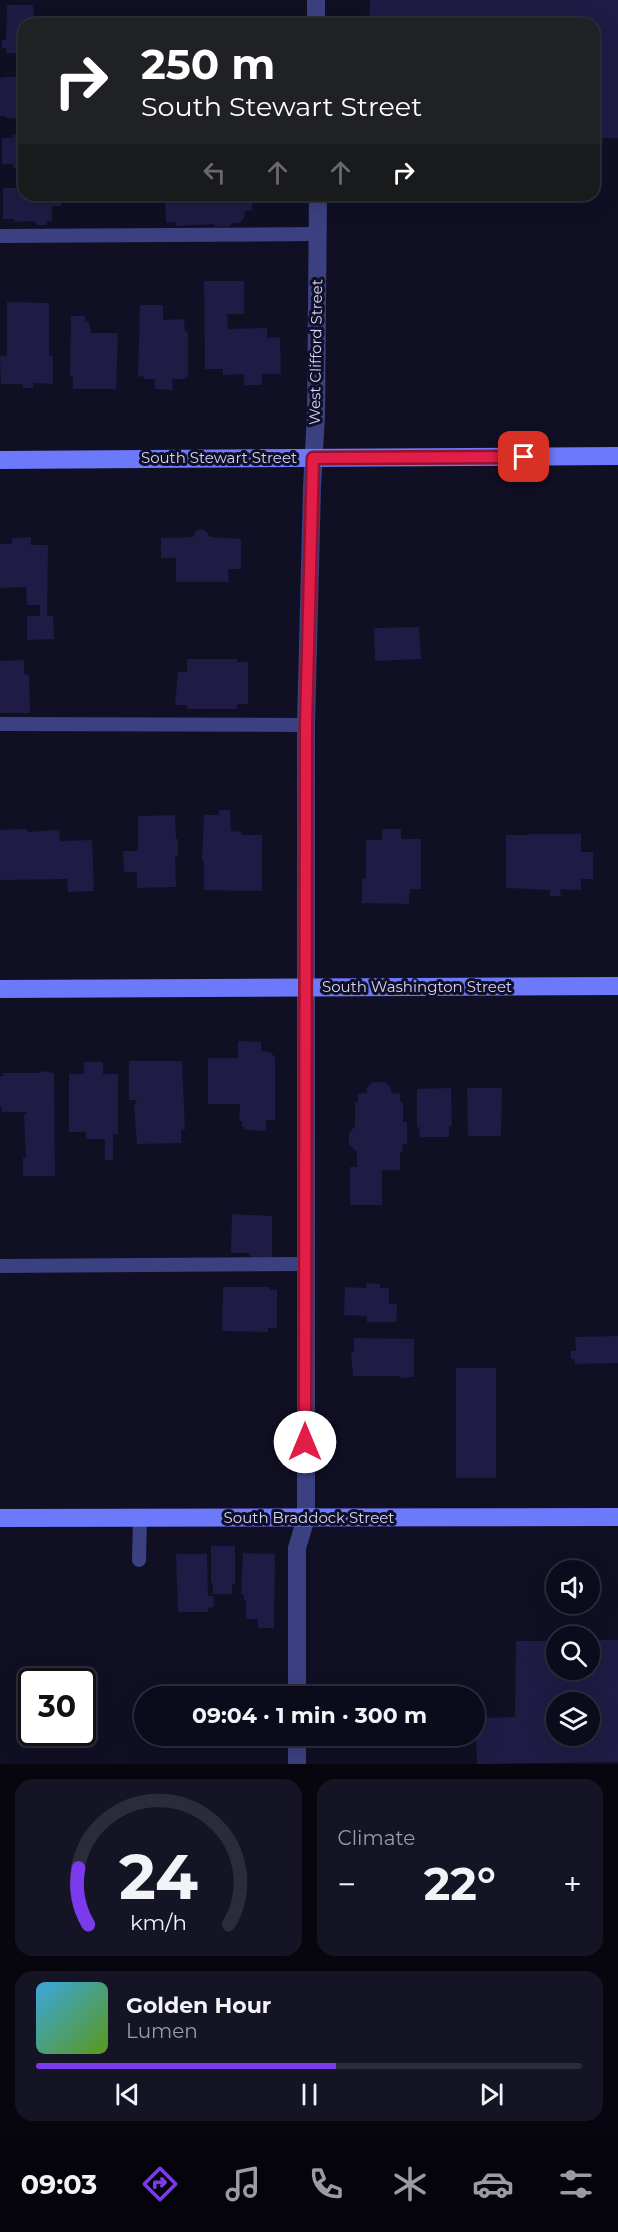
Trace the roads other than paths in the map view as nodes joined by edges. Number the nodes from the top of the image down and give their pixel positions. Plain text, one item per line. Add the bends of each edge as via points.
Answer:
1 (316, 0) edge
2 (316, 18) edge
3 (318, 201) edge
4 (318, 234) junction
5 (0, 236) edge
6 (618, 456) edge
7 (313, 458) junction
8 (0, 460) edge
9 (0, 724) edge
10 (306, 725) junction
11 (618, 986) edge
12 (306, 987) junction
13 (0, 988) edge
14 (307, 1264) junction
15 (0, 1266) edge
16 (618, 1517) edge
17 (0, 1518) edge
18 (140, 1518) junction
19 (306, 1518) junction
20 (139, 1560) dead end
21 (297, 1686) edge
22 (297, 1746) edge
23 (297, 1764) edge

1 - 2 street
3 - 4 street, West Clifford Street
4 - 5 lane
4 - 7 street, West Clifford Street
6 - 7 street, South Stewart Street
7 - 8 street, South Stewart Street
7 - 10 street, West Clifford Street
9 - 10 lane
10 - 12 street, West Clifford Street
11 - 12 street, South Washington Street
12 - 13 street, South Washington Street
12 - 14 street, West Clifford Street
14 - 15 lane
14 - 19 street, West Clifford Street
16 - 19 street, South Braddock Street
17 - 18 street, South Braddock Street
18 - 19 street, South Braddock Street
18 - 20 lane
19 - 21 street, West Clifford Street via 297,1548
22 - 23 street

